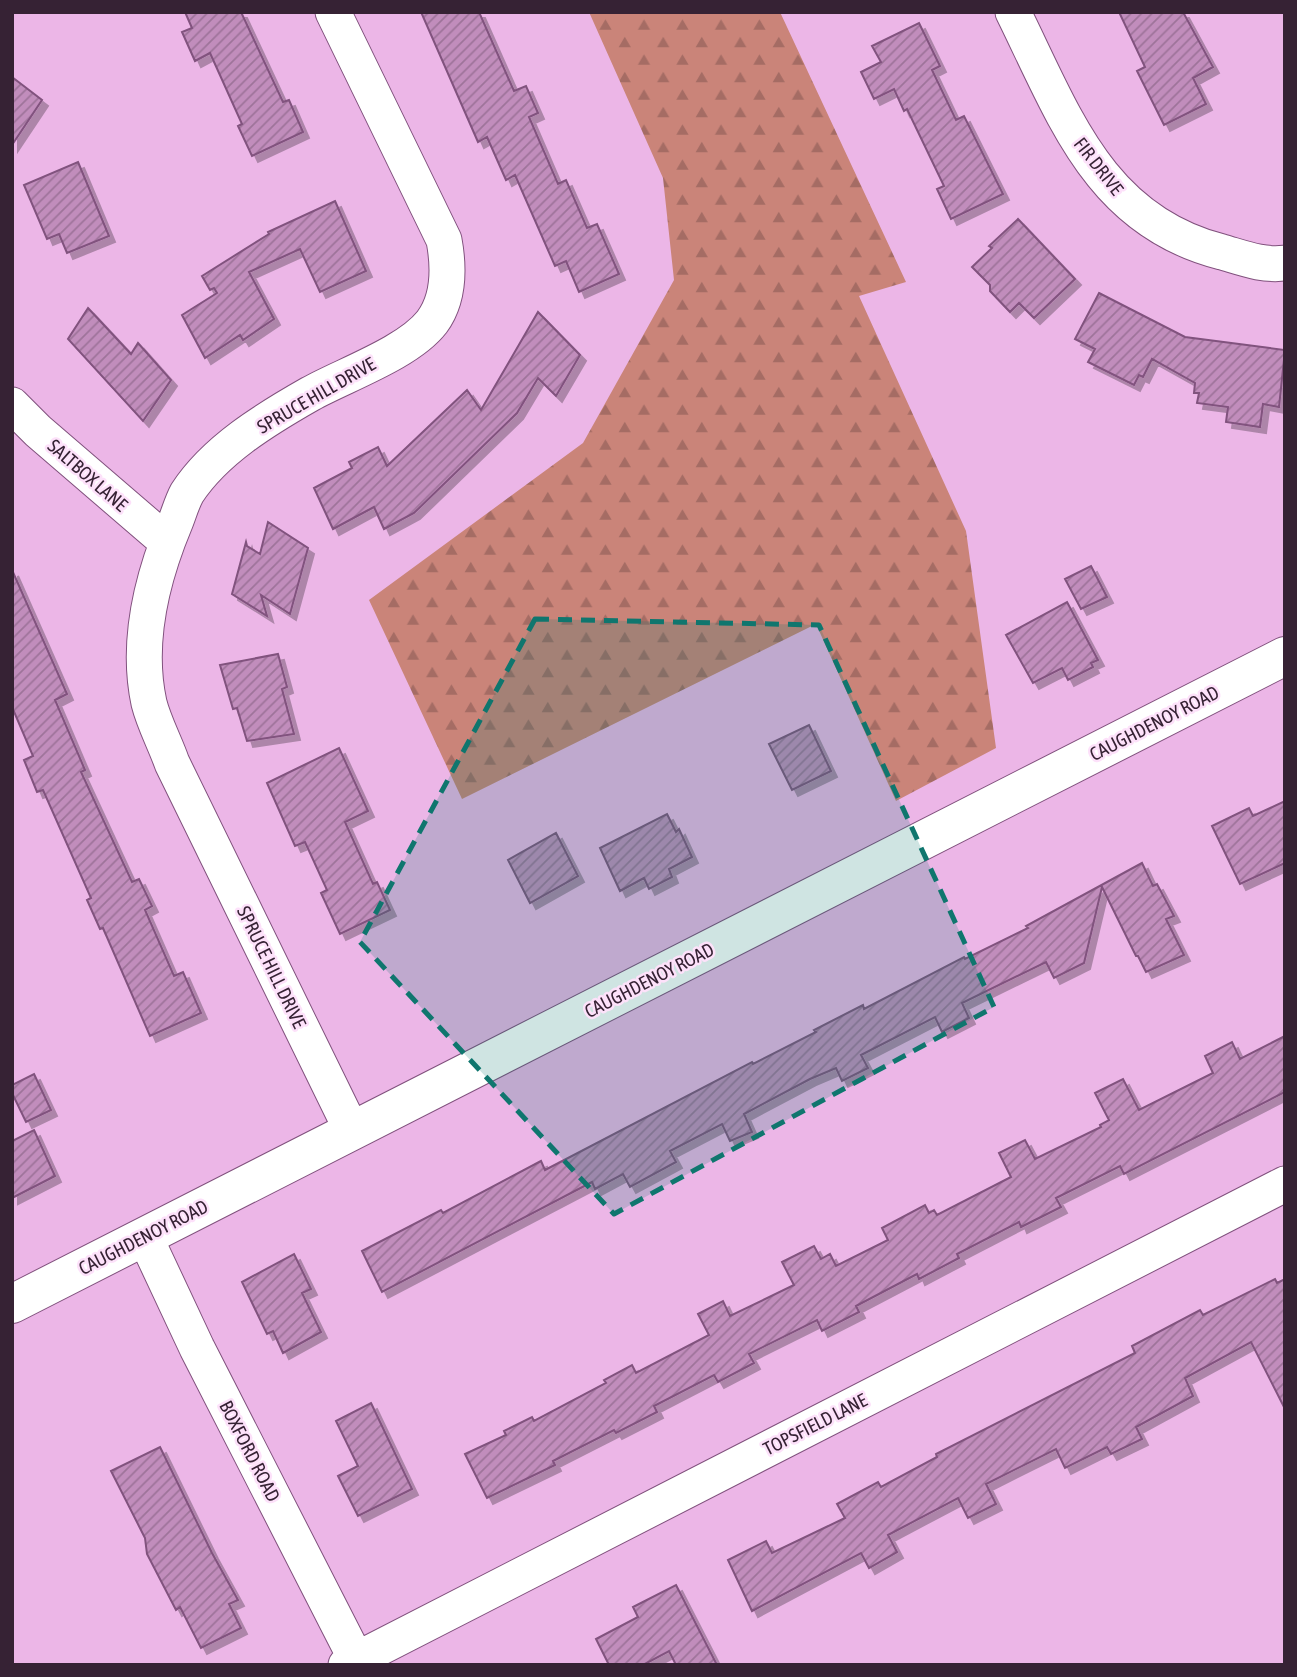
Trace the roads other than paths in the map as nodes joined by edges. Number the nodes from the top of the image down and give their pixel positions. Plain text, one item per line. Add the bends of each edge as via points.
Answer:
1 (333, 12) edge
2 (1013, 12) edge
3 (1285, 263) edge
4 (12, 405) edge
5 (167, 542) junction
6 (1285, 656) edge
7 (352, 1131) junction
8 (1285, 1184) edge
9 (145, 1237) junction
10 (12, 1304) edge
11 (353, 1663) edge

1 - 5 street, SPRUCE HILL DRIVE via 444,240 447,278 440,309 411,340 300,400 216,460 187,494
2 - 3 street, FIR DRIVE via 1074,136 1108,184 1140,214 1194,245 1269,265
4 - 5 street, SALTBOX LANE
5 - 7 street, SPRUCE HILL DRIVE via 153,581 146,644 150,705 172,763
6 - 7 street, CAUGHDENOY ROAD
7 - 9 street, CAUGHDENOY ROAD
8 - 11 street, TOPSFIELD LANE
9 - 10 street, CAUGHDENOY ROAD
9 - 11 street, BOXFORD ROAD

